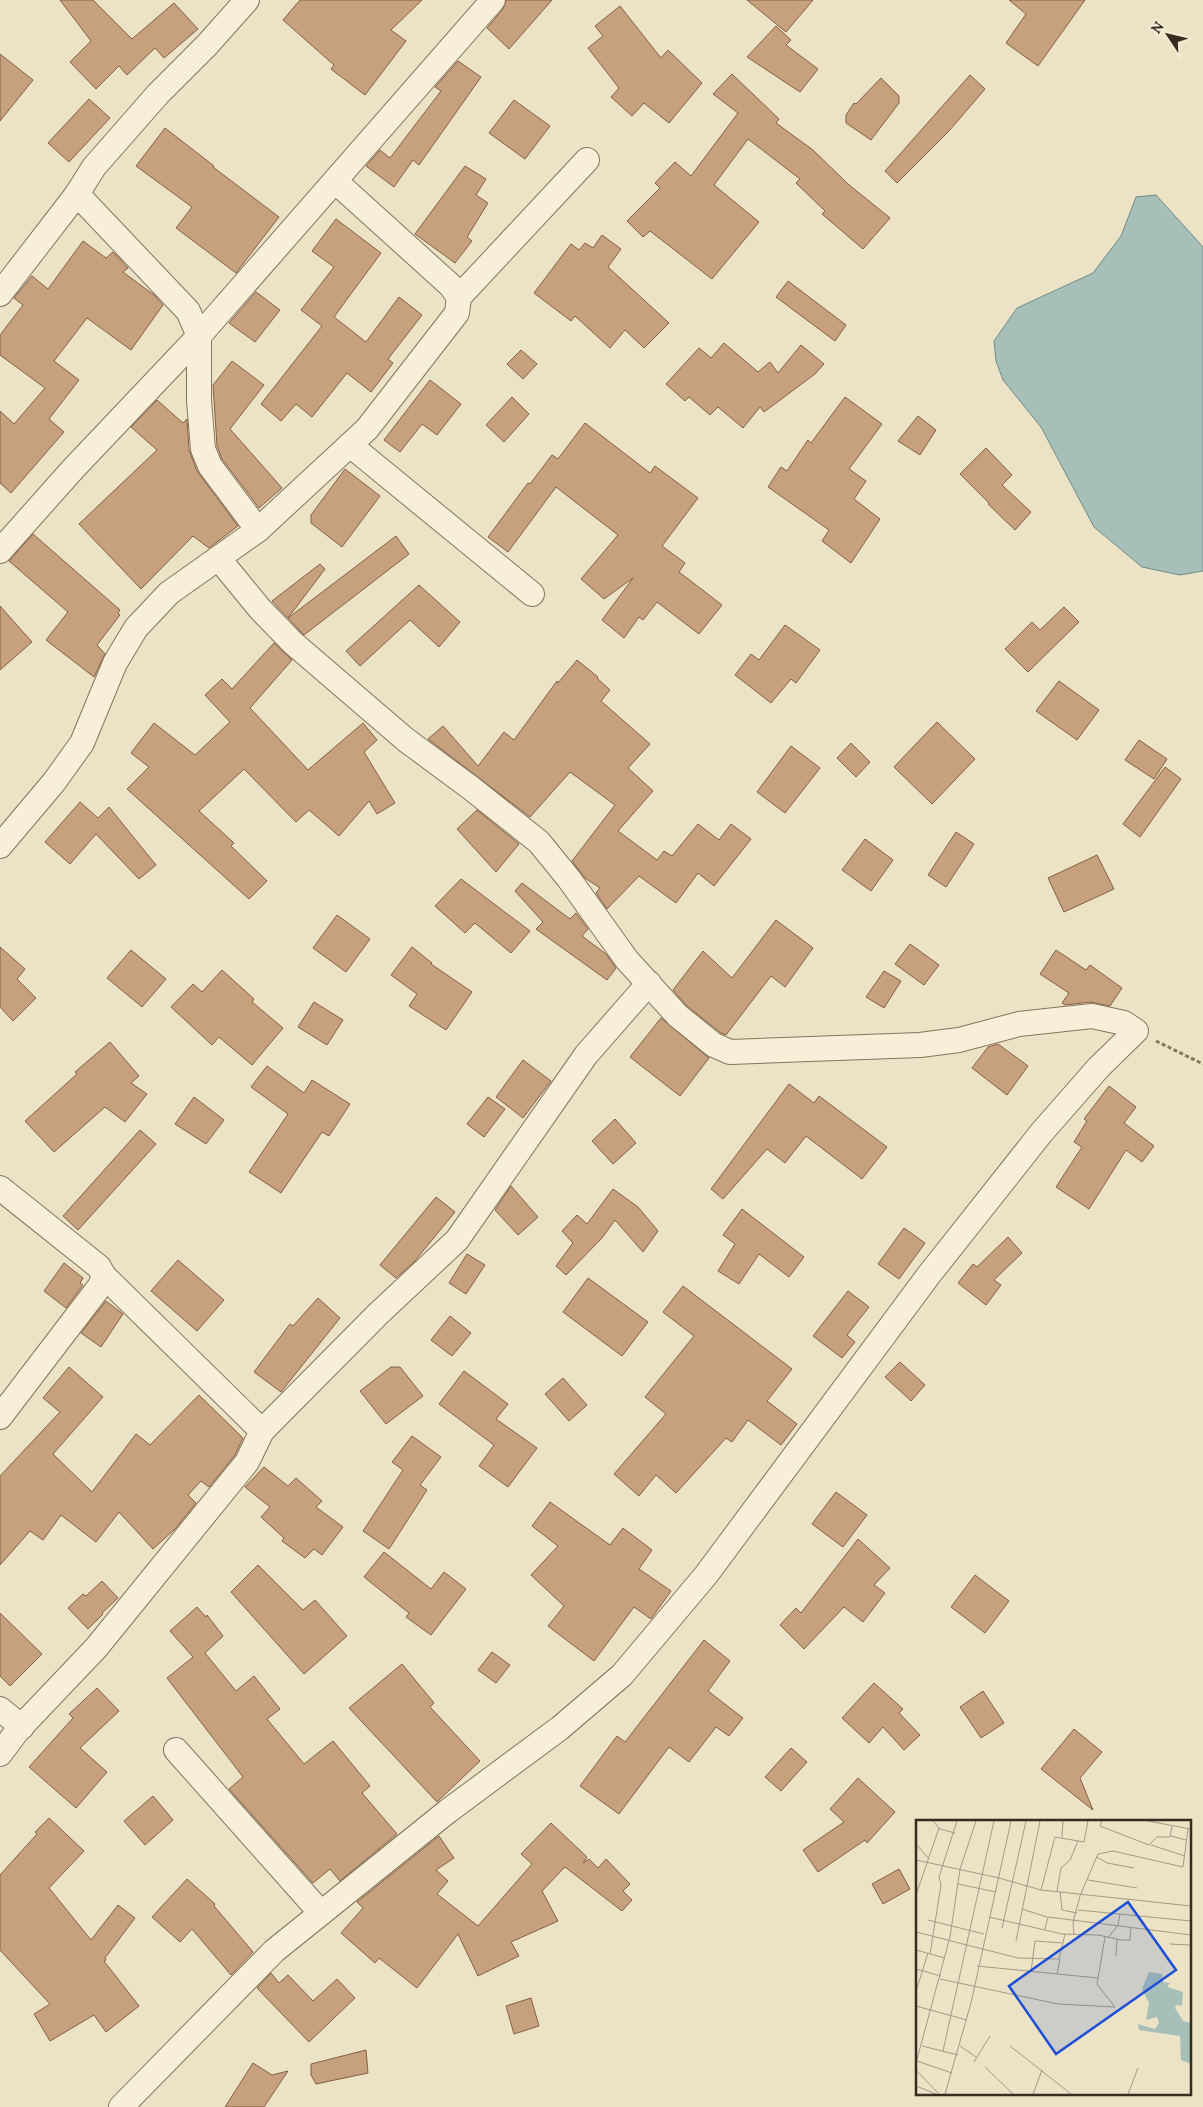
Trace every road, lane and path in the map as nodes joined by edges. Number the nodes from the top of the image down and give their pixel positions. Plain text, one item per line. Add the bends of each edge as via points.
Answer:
1 (247, 0) edge
2 (493, 0) edge
3 (587, 160) dead end
4 (335, 181) junction
5 (77, 194) junction
6 (0, 294) edge
7 (459, 297) junction
8 (199, 336) junction
9 (350, 445) junction
10 (258, 530) junction
11 (0, 551) edge
12 (219, 559) junction
13 (532, 594) dead end
14 (0, 846) edge
15 (649, 983) junction
16 (1136, 1031) junction
17 (1203, 1064) edge
18 (0, 1188) edge
19 (104, 1276) junction
20 (0, 1417) edge
21 (262, 1431) junction
22 (0, 1709) edge
23 (22, 1726) junction
24 (176, 1750) dead end
25 (0, 1754) edge
26 (321, 1913) junction
27 (122, 2107) edge

1 - 5 street via 94,167
2 - 4 street
3 - 7 street
4 - 7 street via 450,285
4 - 8 street
5 - 6 street
5 - 8 street via 188,311
7 - 9 street via 457,314 386,406
8 - 10 street via 199,401 204,449 210,466
8 - 11 street
9 - 10 street
9 - 13 street
10 - 12 street
12 - 14 street via 169,593 136,628 115,664 82,743
12 - 15 street via 293,643 406,740 539,842 570,878 627,960
15 - 16 street via 678,1016 714,1045 730,1052 920,1045 959,1040 1019,1024 1092,1016 1124,1023
15 - 21 street via 586,1055 457,1240
16 - 17 path
16 - 26 street via 1099,1067 1042,1132 928,1276 706,1575 622,1675 560,1728 455,1806
18 - 19 street via 99,1267
19 - 20 street via 100,1286
19 - 21 street
21 - 23 street via 247,1462 96,1648
22 - 23 street
23 - 25 street
24 - 26 street
26 - 27 street via 274,1951

